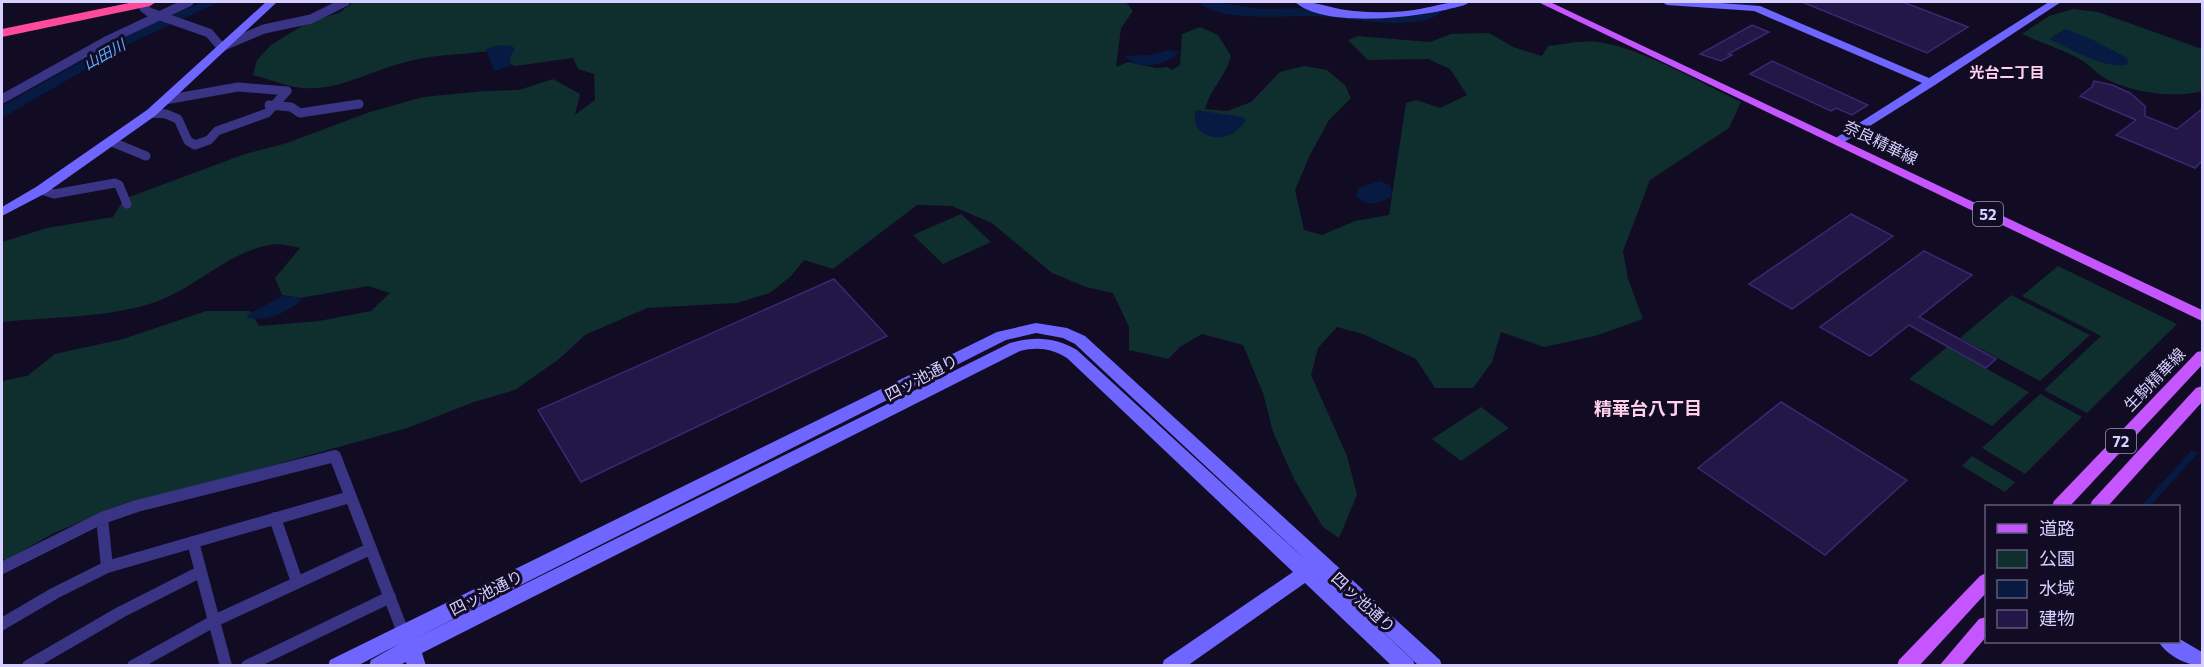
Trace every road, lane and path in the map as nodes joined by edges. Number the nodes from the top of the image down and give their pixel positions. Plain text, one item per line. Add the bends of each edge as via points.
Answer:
1 (147, 2) edge
2 (189, 2) edge
3 (272, 2) edge
4 (345, 2) edge
5 (1300, 2) edge
6 (1465, 2) edge
7 (1667, 2) edge
8 (2056, 2) edge
9 (1551, 3) edge
10 (159, 16) junction
11 (2, 33) edge
12 (221, 47) junction
13 (1931, 83) junction
14 (2, 99) edge
15 (165, 100) junction
16 (359, 104) dead end
17 (270, 105) junction
18 (151, 113) junction
19 (1842, 140) junction
20 (112, 142) junction
21 (146, 156) dead end
22 (41, 190) junction
23 (127, 204) dead end
24 (2, 212) edge
25 (2202, 308) edge
26 (2202, 316) edge
27 (2202, 356) edge
28 (2202, 392) edge
29 (350, 497) junction
30 (2062, 505) edge
31 (2100, 505) edge
32 (102, 518) junction
33 (275, 518) junction
34 (193, 542) junction
35 (370, 549) junction
36 (3, 566) edge
37 (107, 567) junction
38 (1314, 567) junction
39 (200, 572) junction
40 (297, 582) junction
41 (1985, 582) edge
42 (390, 597) junction
43 (214, 621) junction
44 (2, 624) edge
45 (1985, 626) edge
46 (2171, 643) edge
47 (410, 649) edge
48 (2202, 662) edge
49 (28, 666) edge
50 (133, 666) edge
51 (226, 666) edge
52 (247, 666) edge
53 (337, 666) edge
54 (378, 666) edge
55 (1171, 666) edge
56 (1406, 666) edge
57 (1433, 666) edge
58 (1906, 666) edge
59 (1948, 666) edge

1 - 10 street via 144,8
1 - 11 highway
2 - 10 street
3 - 12 street
4 - 12 street via 311,19 264,29
5 - 6 street via 1321,9 1393,15
7 - 13 street via 1756,8
8 - 13 street
9 - 19 main road, 奈良精華線 / 52
10 - 12 street via 209,33
10 - 14 street
12 - 15 street
13 - 19 street
15 - 17 street via 238,87 287,91
15 - 18 street
16 - 17 street via 300,113 294,108
17 - 18 street via 261,116 217,131 209,140 195,145 188,141 178,119
18 - 20 street
19 - 25 main road, 奈良精華線 / 52
19 - 26 main road, 奈良精華線 / 52
20 - 21 street
20 - 22 street
22 - 23 street via 54,194 115,183
22 - 24 street
27 - 30 main road, 生駒精華線 / 72
28 - 31 main road, 72
29 - 32 street via 335,456
29 - 33 street
29 - 35 street
32 - 36 street
32 - 37 street
33 - 34 street
33 - 40 street
34 - 37 street
34 - 39 street
35 - 40 street
35 - 42 street
37 - 44 street
38 - 47 street, 四ッ池通り via 1080,340 1067,333 1036,328 1002,336 739,468
38 - 55 street
38 - 56 street, 四ッ池通り
38 - 57 street, 四ッ池通り
39 - 43 street
39 - 49 street
40 - 43 street
41 - 58 main road
42 - 47 street
42 - 52 street
43 - 50 street
43 - 51 street
45 - 59 main road
46 - 48 street
47 - 53 street, 四ッ池通り
47 - 54 street, 四ッ池通り

